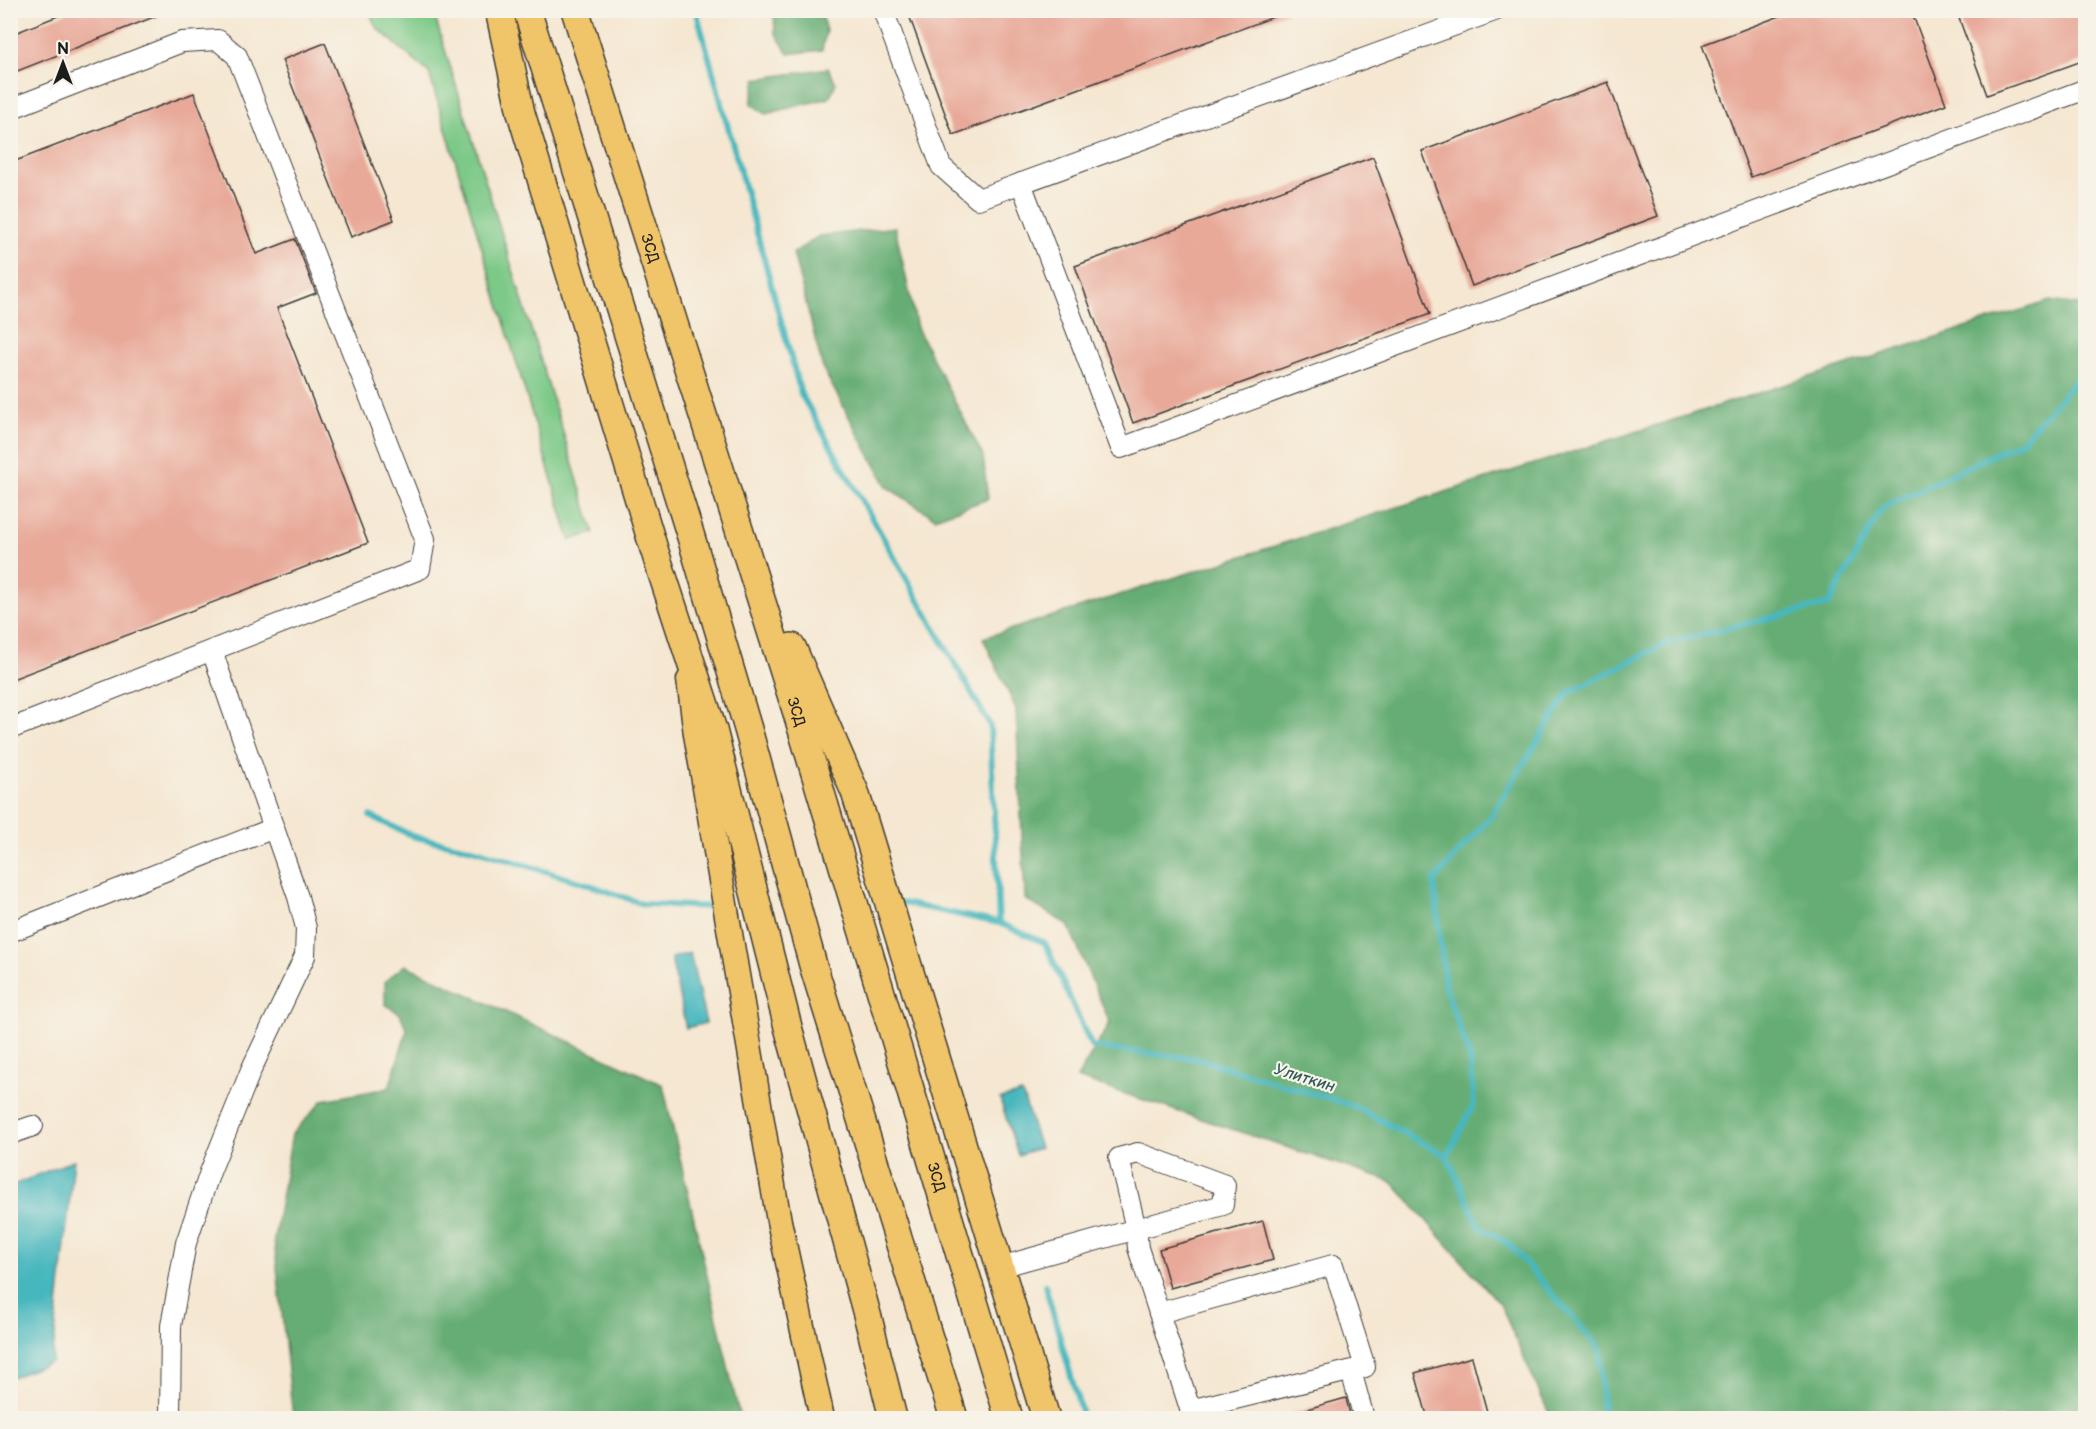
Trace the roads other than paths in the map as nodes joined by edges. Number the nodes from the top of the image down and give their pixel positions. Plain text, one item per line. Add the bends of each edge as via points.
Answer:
1 (499, 10) edge
2 (527, 10) edge
3 (575, 10) edge
4 (883, 10) edge
5 (1497, 10) edge
6 (2085, 89) edge
7 (10, 109) edge
8 (1021, 183) junction
9 (738, 522) junction
10 (685, 641) junction
11 (212, 651) junction
12 (10, 729) edge
13 (274, 828) junction
14 (10, 932) edge
15 (33, 1126) dead end
16 (10, 1134) edge
17 (1136, 1229) junction
18 (1000, 1267) junction
19 (1159, 1313) junction
20 (1351, 1371) junction
21 (1191, 1414) edge
22 (170, 1419) edge
23 (822, 1419) edge
24 (893, 1419) edge
25 (954, 1419) edge
26 (1009, 1419) edge
27 (1046, 1419) edge
28 (1364, 1419) edge

1 - 10 highway via 521,113
2 - 25 highway via 687,526 813,965
3 - 9 highway, ЗСД
4 - 8 street via 942,166 978,199
5 - 8 street
6 - 8 street via 1121,448
7 - 11 street via 182,42 218,40 237,56 425,539 420,569
9 - 18 highway via 855,792
9 - 26 highway, ЗСД
10 - 23 main road via 696,734 752,1070 779,1221
10 - 24 highway via 713,730
11 - 12 street
11 - 13 street
13 - 14 street
13 - 22 street via 306,928 304,956 251,1070 186,1243 171,1326
15 - 16 street
17 - 17 street via 1223,1205 1226,1185 1138,1153 1119,1158
17 - 18 street
17 - 19 street via 1138,1248
18 - 27 highway
19 - 20 street via 1333,1265 1365,1367
19 - 21 street
20 - 21 street
20 - 28 street

